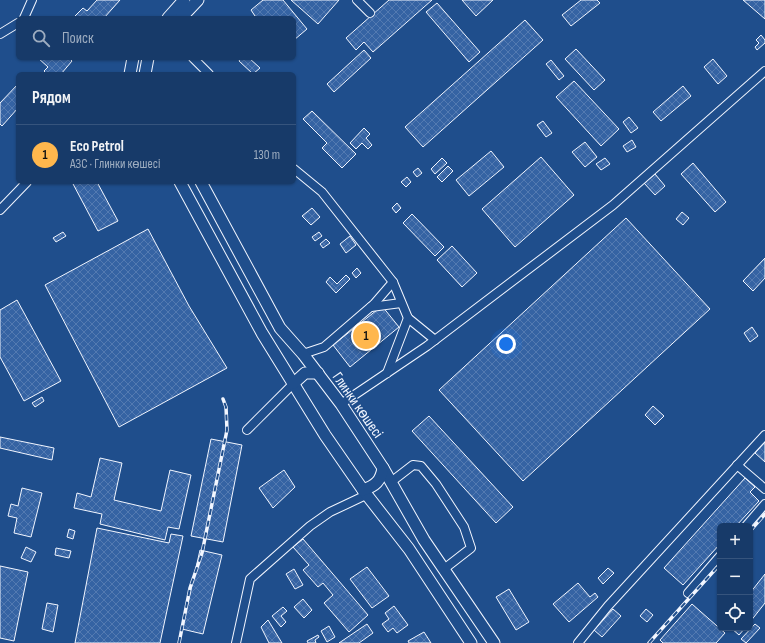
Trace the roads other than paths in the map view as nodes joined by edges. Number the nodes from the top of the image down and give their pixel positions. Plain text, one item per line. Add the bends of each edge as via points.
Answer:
1 (32, 0) edge
2 (184, 0) edge
3 (198, 0) edge
4 (357, 0) edge
5 (370, 13) dead end
6 (25, 16) edge
7 (170, 16) edge
8 (183, 16) edge
9 (16, 23) edge
10 (0, 34) edge
11 (134, 60) edge
12 (148, 60) edge
13 (195, 60) edge
14 (130, 72) edge
15 (145, 72) edge
16 (207, 72) edge
17 (765, 72) edge
18 (296, 171) edge
19 (25, 184) edge
20 (181, 184) edge
21 (202, 184) edge
22 (0, 210) edge
23 (393, 282) junction
24 (402, 303) junction
25 (371, 307) junction
26 (408, 318) junction
27 (435, 340) junction
28 (303, 354) junction
29 (318, 373) junction
30 (387, 373) junction
31 (294, 383) junction
32 (341, 404) junction
33 (247, 430) dead end
34 (765, 435) edge
35 (737, 465) junction
36 (383, 468) junction
37 (391, 482) junction
38 (765, 489) edge
39 (364, 492) junction
40 (765, 504) edge
41 (749, 523) edge
42 (717, 559) edge
43 (444, 569) junction
44 (688, 593) dead end
45 (236, 643) edge
46 (471, 643) edge
47 (494, 643) edge
48 (578, 643) edge

1 - 6 street
2 - 7 main road
3 - 8 main road
4 - 5 street
9 - 10 street
11 - 14 main road
12 - 15 main road
13 - 16 street
17 - 27 street via 613,205
18 - 23 street via 322,192
19 - 22 street
20 - 31 main road via 262,333
21 - 28 main road, Глинки көшесі via 280,328
23 - 24 street
23 - 25 street
24 - 25 street
24 - 26 street
25 - 28 street via 324,347
26 - 27 street
26 - 30 street
27 - 30 street
28 - 29 main road, Глинки көшесі
29 - 31 main road via 305,373
29 - 32 main road, Глинки көшесі
30 - 32 street
31 - 33 street
31 - 39 main road via 325,436
32 - 36 main road, Глинки көшесі
34 - 35 street
35 - 38 street
35 - 48 street via 608,606
36 - 37 main road, Глинки көшесі
36 - 39 main road via 382,476 377,483
37 - 43 main road, Глинки көшесі
37 - 43 street via 413,465 421,466 464,527 471,548
39 - 45 street via 310,526 250,579
39 - 46 main road via 409,549
40 - 41 street
42 - 44 street
43 - 47 main road, Глинки көшесі

